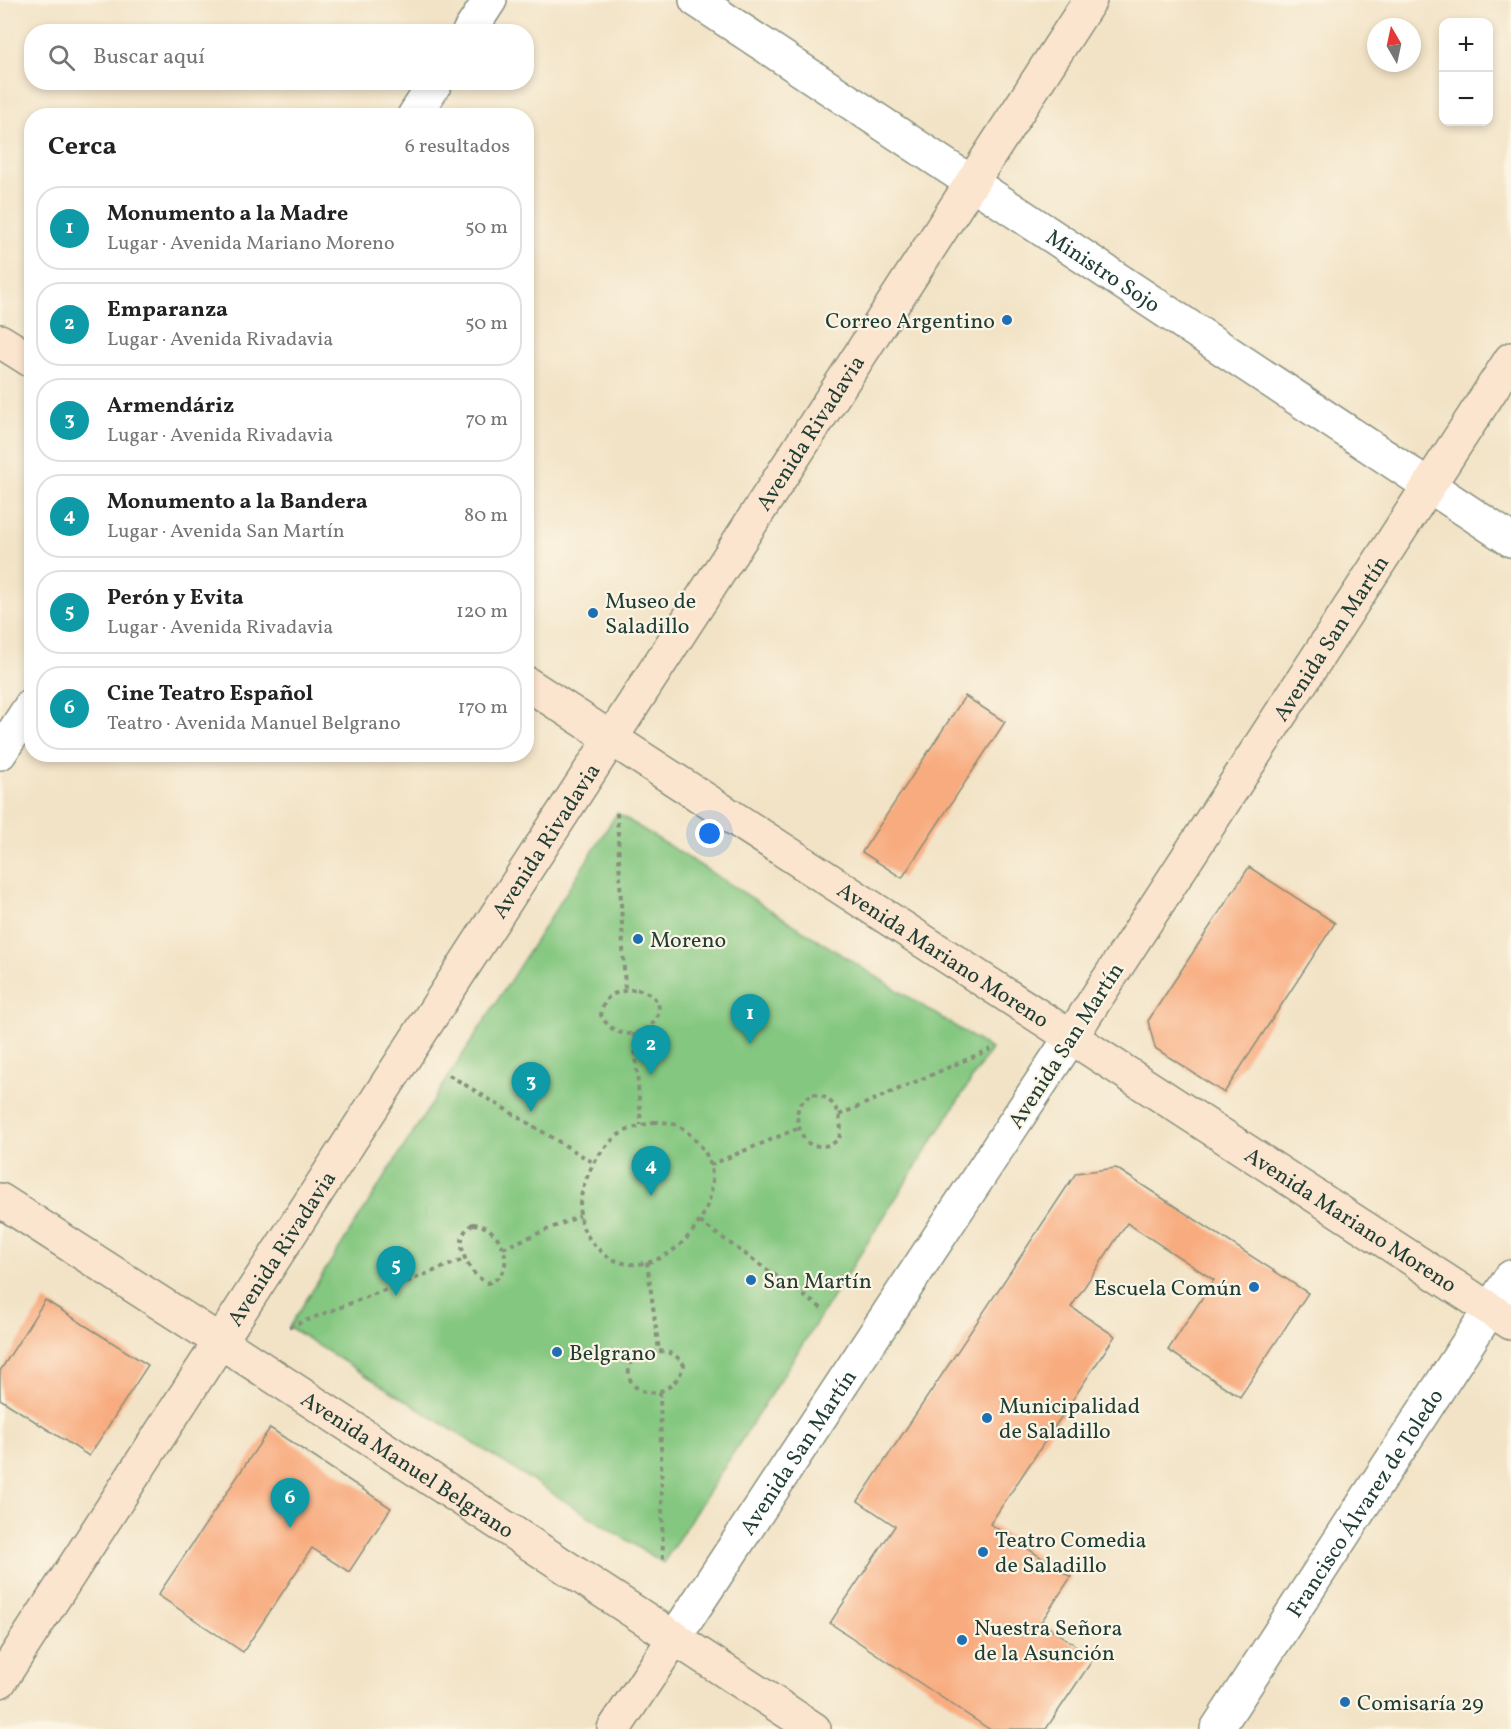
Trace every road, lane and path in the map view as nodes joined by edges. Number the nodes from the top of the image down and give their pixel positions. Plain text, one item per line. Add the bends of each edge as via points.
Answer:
1 (490, 0) edge
2 (696, 0) edge
3 (1090, 0) edge
4 (474, 24) edge
5 (431, 90) edge
6 (419, 108) edge
7 (972, 182) junction
8 (0, 341) edge
9 (24, 356) edge
10 (1511, 359) edge
11 (1429, 485) junction
12 (1511, 540) edge
13 (534, 688) edge
14 (24, 716) edge
15 (611, 738) junction
16 (0, 753) edge
17 (617, 813) dead end
18 (625, 991) junction
19 (634, 1033) junction
20 (1071, 1037) junction
21 (991, 1049) dead end
22 (449, 1075) dead end
23 (838, 1114) junction
24 (641, 1125) junction
25 (799, 1128) junction
26 (594, 1163) junction
27 (710, 1165) junction
28 (0, 1200) edge
29 (580, 1216) junction
30 (700, 1222) junction
31 (503, 1248) junction
32 (465, 1259) junction
33 (647, 1262) junction
34 (1511, 1277) edge
35 (824, 1310) dead end
36 (1500, 1316) edge
37 (289, 1327) dead end
38 (221, 1342) junction
39 (658, 1351) junction
40 (660, 1392) junction
41 (663, 1563) dead end
42 (675, 1637) junction
43 (0, 1681) edge
44 (614, 1729) edge
45 (814, 1729) edge
46 (1217, 1729) edge

1 - 4 street
2 - 7 street, Ministro Sojo
3 - 7 main road, Avenida Rivadavia
5 - 6 street
7 - 11 street, Ministro Sojo
7 - 15 main road, Avenida Rivadavia
8 - 9 main road
10 - 11 main road, Avenida San Martín
11 - 12 street, Ministro Sojo
11 - 20 main road, Avenida San Martín
13 - 15 main road, Avenida Mariano Moreno
14 - 16 street
15 - 20 main road, Avenida Mariano Moreno
15 - 38 main road, Avenida Rivadavia
17 - 18 path
18 - 19 path via 611,995 603,1004 601,1015 611,1029 622,1035
18 - 19 path via 650,992 659,1002 655,1024
19 - 24 path
20 - 36 main road, Avenida Mariano Moreno
20 - 42 street, Avenida San Martín
21 - 23 path
22 - 26 path
23 - 25 path via 830,1099 813,1094 799,1104
23 - 25 path via 841,1133 825,1147 806,1142
24 - 26 path via 620,1134
24 - 27 path via 672,1122 687,1130 704,1148
25 - 27 path
26 - 29 path via 582,1195
27 - 30 path via 711,1194
28 - 38 main road, Avenida Manuel Belgrano
29 - 31 path
29 - 33 path via 584,1230 598,1250 616,1262
30 - 33 path via 669,1254
30 - 35 path
31 - 32 path via 506,1264 502,1275 488,1283 475,1274
31 - 32 path via 490,1229 472,1224 463,1233
32 - 37 path
33 - 39 path
34 - 36 street, Francisco Álvarez de Toledo
36 - 46 street, Francisco Álvarez de Toledo
38 - 42 main road, Avenida Manuel Belgrano
38 - 43 main road, Avenida Rivadavia
39 - 40 path via 670,1352 684,1365 673,1385
39 - 40 path via 632,1359 628,1367 636,1388 645,1393
40 - 41 path
42 - 44 main road, Avenida San Martín
42 - 45 main road, Avenida Manuel Belgrano

